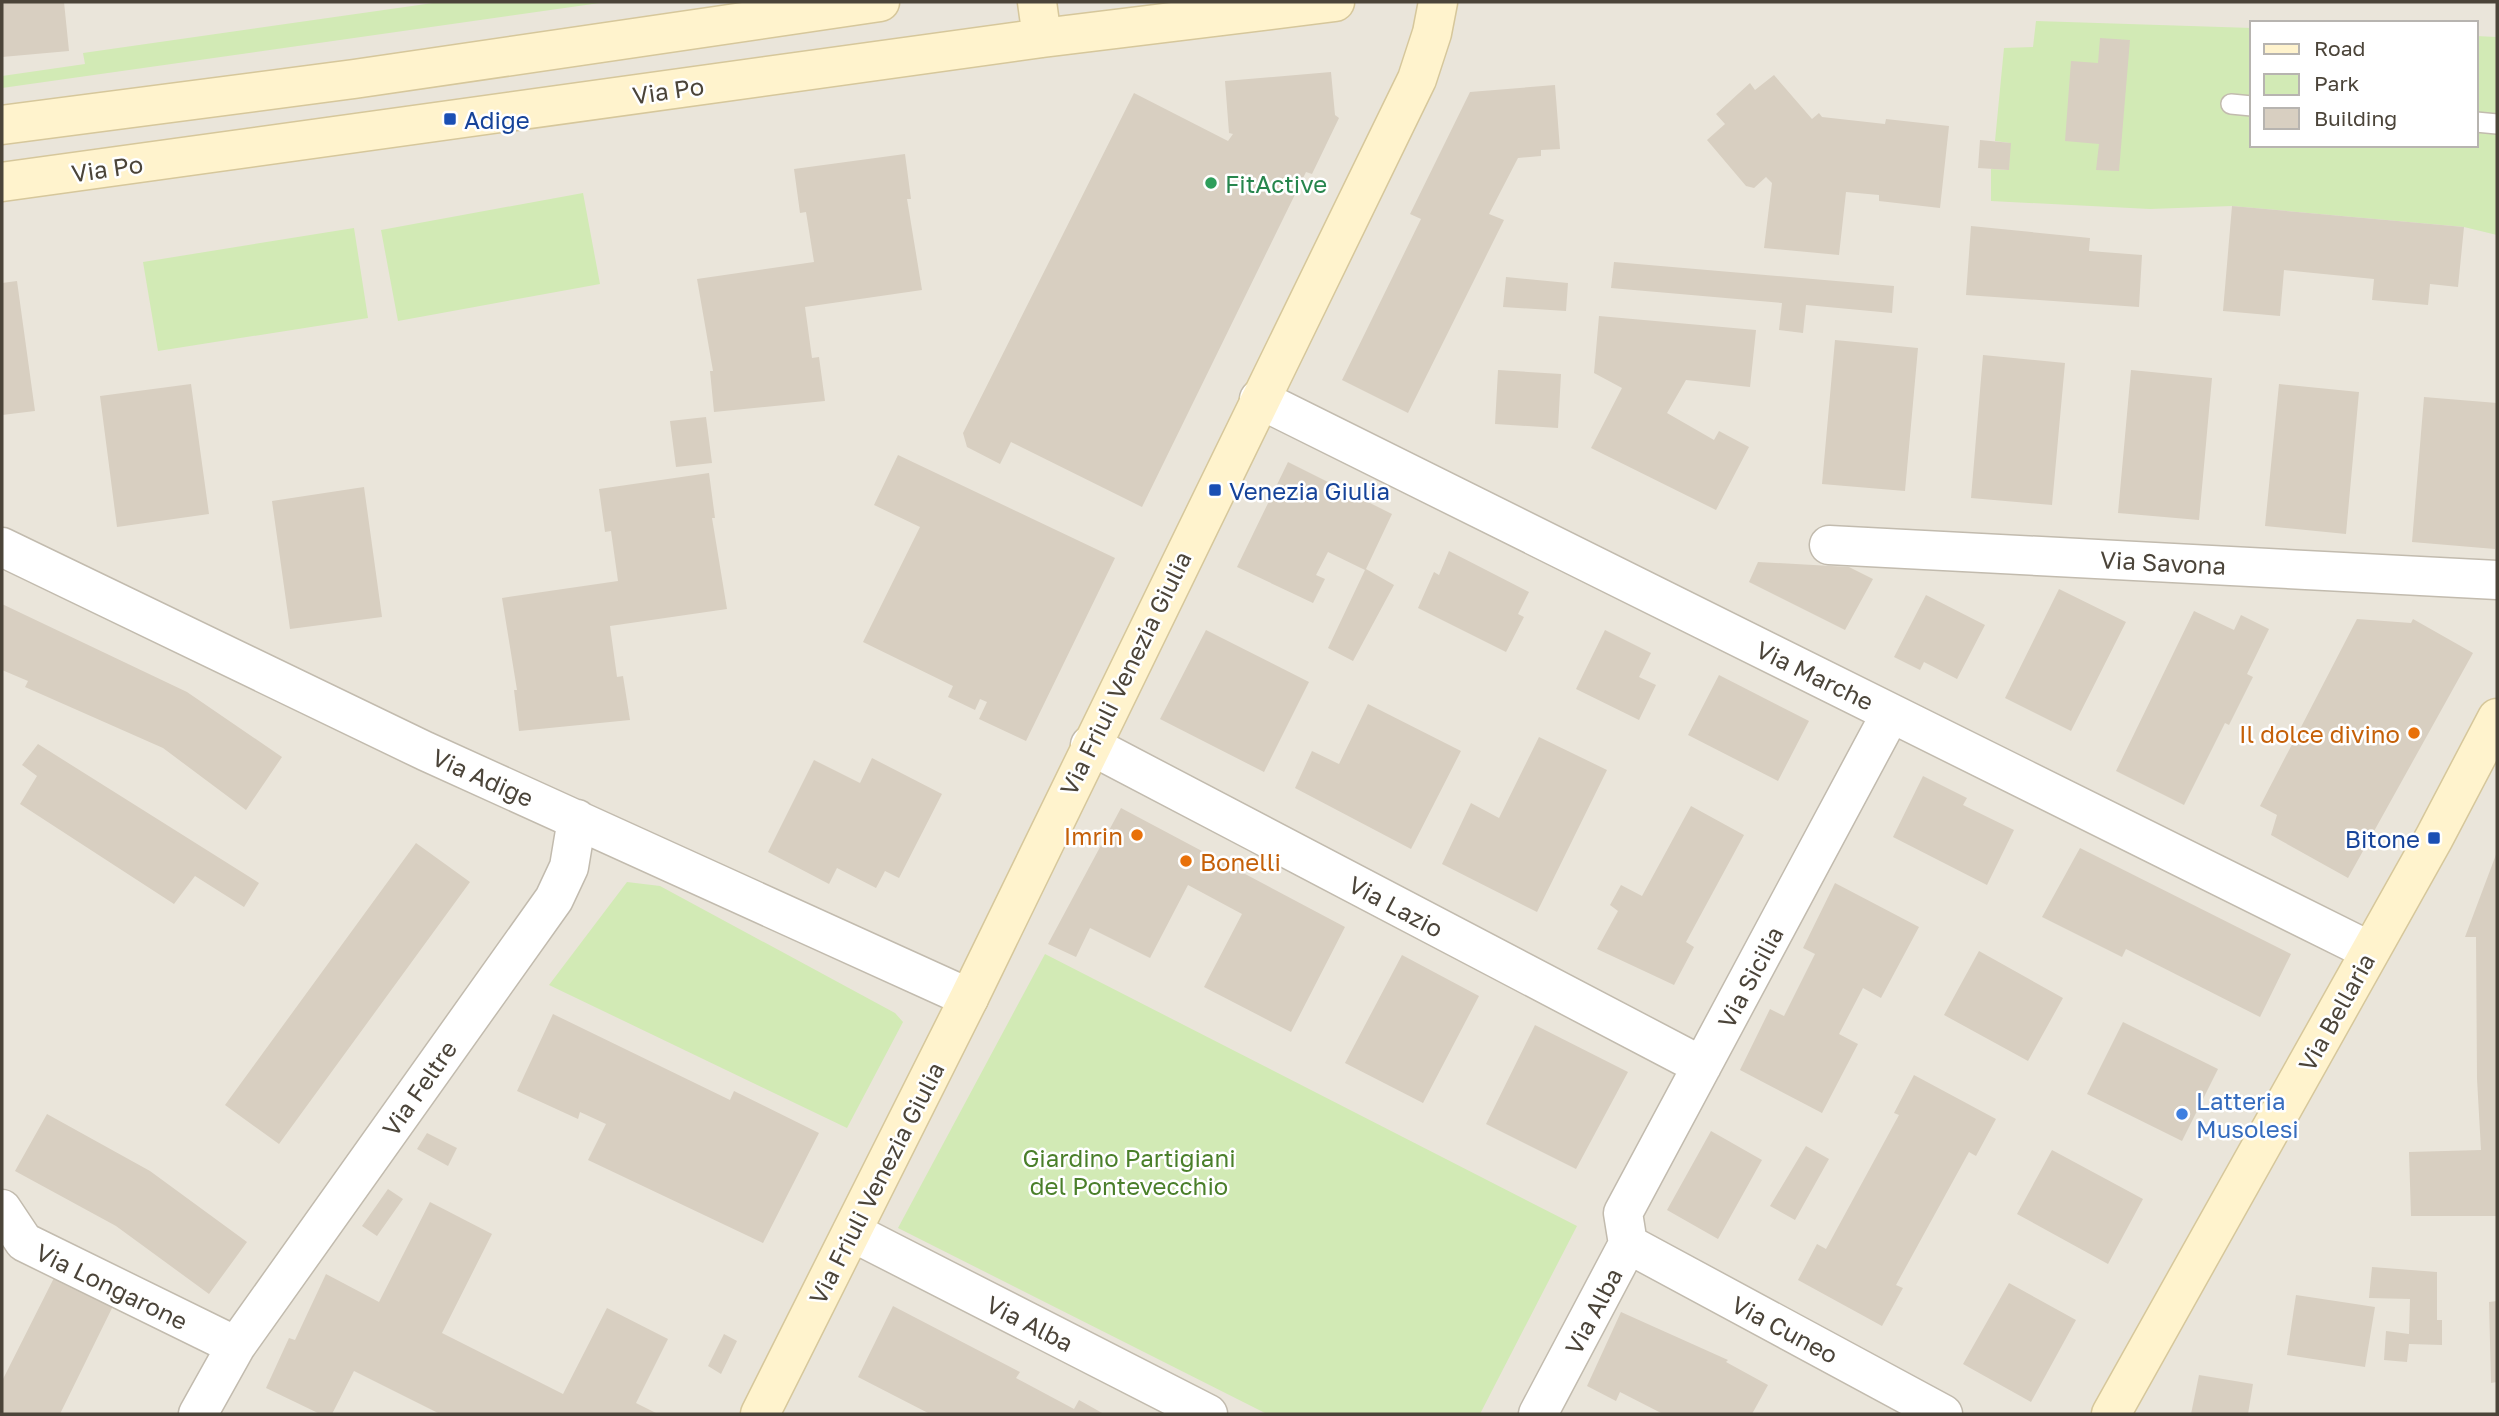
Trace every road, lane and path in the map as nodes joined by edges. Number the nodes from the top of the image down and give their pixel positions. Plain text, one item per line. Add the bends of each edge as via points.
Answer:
1 (880, 2) edge
2 (1335, 2) edge
3 (1438, 2) edge
4 (1040, 20) edge
5 (2231, 104) dead end
6 (2250, 106) edge
7 (2478, 122) edge
8 (2497, 124) edge
9 (2, 125) edge
10 (2, 183) edge
11 (1259, 399) junction
12 (1829, 545) dead end
13 (2, 547) edge
14 (2497, 580) edge
15 (1891, 713) junction
16 (2497, 719) edge
17 (1090, 745) junction
18 (577, 819) junction
19 (2370, 951) junction
20 (969, 998) junction
21 (1702, 1066) junction
22 (2, 1209) edge
23 (852, 1232) junction
24 (1628, 1244) junction
25 (236, 1346) junction
26 (198, 1414) edge
27 (760, 1414) edge
28 (1208, 1414) edge
29 (1538, 1414) edge
30 (1943, 1414) edge
31 (2110, 1414) edge

1 - 9 street
2 - 4 street, Via Po
3 - 11 street, Via Friuli Venezia Giulia via 1417,79
4 - 10 street, Via Po
5 - 6 lane
7 - 8 lane
11 - 15 street, Via Marche
11 - 17 street, Via Friuli Venezia Giulia
12 - 14 street, Via Savona
13 - 18 street, Via Adige via 425,751
15 - 19 street, Via Marche
15 - 21 street, Via Sicilia
16 - 19 street, Via Bellaria
17 - 20 street, Via Friuli Venezia Giulia
17 - 21 street, Via Lazio
18 - 20 street, Via Adige
18 - 25 street, Via Feltre via 569,867 554,899
19 - 31 street, Via Bellaria
20 - 23 street, Via Friuli Venezia Giulia
21 - 24 street, Via Sicilia via 1623,1213
22 - 25 street, Via Longarone via 24,1242
23 - 27 street, Via Friuli Venezia Giulia
23 - 28 street, Via Alba
24 - 29 street, Via Alba
24 - 30 street, Via Cuneo
25 - 26 street, Via Feltre

